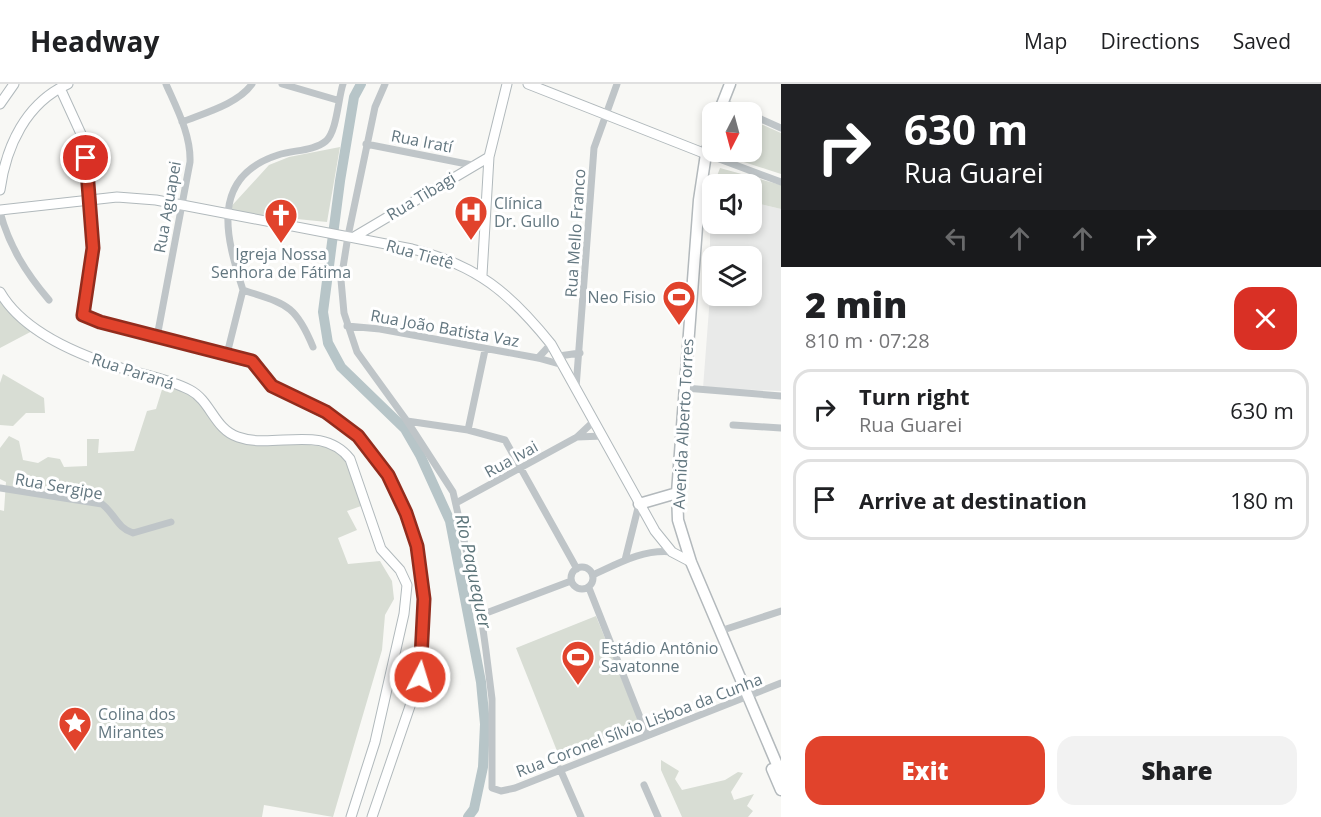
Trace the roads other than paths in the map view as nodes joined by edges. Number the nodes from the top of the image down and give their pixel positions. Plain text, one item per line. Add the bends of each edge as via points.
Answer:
1 (14, 84) edge
2 (166, 84) edge
3 (252, 84) edge
4 (282, 84) edge
5 (343, 84) edge
6 (385, 84) edge
7 (507, 84) edge
8 (528, 84) edge
9 (617, 84) edge
10 (730, 84) edge
11 (64, 86) edge
12 (337, 100) junction
13 (723, 102) edge
14 (0, 104) edge
15 (605, 116) junction
16 (762, 119) edge
17 (182, 122) junction
18 (781, 128) edge
19 (366, 144) junction
20 (702, 148) edge
21 (489, 157) junction
22 (705, 162) edge
23 (735, 162) edge
24 (472, 165) junction
25 (781, 182) edge
26 (0, 190) edge
27 (90, 200) junction
28 (182, 205) junction
29 (0, 211) edge
30 (226, 212) junction
31 (347, 236) junction
32 (482, 275) junction
33 (243, 290) junction
34 (0, 292) edge
35 (49, 300) dead end
36 (347, 326) junction
37 (157, 337) junction
38 (551, 344) junction
39 (313, 346) dead end
40 (485, 350) junction
41 (580, 353) junction
42 (226, 354) junction
43 (559, 356) junction
44 (538, 358) junction
45 (564, 365) junction
46 (576, 388) junction
47 (685, 388) junction
48 (781, 396) edge
49 (407, 421) junction
50 (594, 421) junction
51 (732, 425) dead end
52 (781, 428) edge
53 (468, 430) junction
54 (603, 436) junction
55 (577, 437) junction
56 (523, 468) junction
57 (0, 488) edge
58 (677, 494) junction
59 (456, 503) junction
60 (639, 504) junction
61 (171, 522) dead end
62 (672, 552) junction
63 (625, 560) junction
64 (691, 562) junction
65 (577, 569) junction
66 (593, 575) junction
67 (571, 581) junction
68 (589, 588) junction
69 (781, 611) edge
70 (481, 615) junction
71 (720, 631) junction
72 (781, 683) edge
73 (746, 694) junction
74 (647, 735) junction
75 (560, 769) junction
76 (781, 774) edge
77 (644, 786) dead end
78 (781, 790) edge
79 (351, 817) edge
80 (372, 817) edge
81 (581, 817) edge
82 (658, 817) edge

1 - 14 street
2 - 17 street, Rua Aguapei
3 - 17 street via 232,100
4 - 12 street
5 - 12 street
6 - 19 street
7 - 21 street
8 - 15 street
9 - 15 street, Rua Mello Franco
10 - 13 main road
11 - 26 street via 40,102 15,138 6,154
11 - 27 street via 82,136
12 - 30 street via 335,121 326,141 258,164 233,191
15 - 20 street
15 - 41 street, Rua Mello Franco via 594,148
16 - 18 street
17 - 28 street, Rua Aguapei via 190,155
19 - 24 street, Rua Iratí
19 - 31 street
21 - 24 street, Rua Tibagi
21 - 32 street
22 - 47 main road, Avenida Alberto Torres via 693,260
23 - 25 street
24 - 31 street, Rua Tibagi
27 - 28 street, Rua Tietê via 137,198
27 - 29 street, Rua Tietê
27 - 37 street via 93,256 82,312 100,322
28 - 30 street, Rua Tietê
28 - 37 street, Rua Aguapei
29 - 35 street via 19,262
30 - 31 street, Rua Tietê
30 - 33 street via 229,247
31 - 32 street, Rua Tietê via 433,254
31 - 36 street via 341,280
32 - 38 street, Rua Tietê via 529,316
33 - 39 street via 291,308
33 - 42 street
34 - 79 street, Rua Paraná via 19,315 63,344 91,358 192,391 226,431 239,438 301,438 343,450 350,459 381,549 400,570 407,585 375,742
36 - 40 street, Rua João Batista Vaz
36 - 49 street via 357,352
37 - 42 street
38 - 43 street, Rua Tietê
38 - 44 street, Rua João Batista Vaz
40 - 44 street, Rua João Batista Vaz
40 - 53 street
41 - 43 street
41 - 46 street, Rua Mello Franco
42 - 80 street via 256,363 272,386 326,412 358,436 388,475 414,534 424,599 420,677
43 - 45 street, Rua Tietê
44 - 45 street, Rua João Batista Vaz
45 - 46 street, Rua Tietê
46 - 50 street, Rua Tietê
47 - 48 street
47 - 58 main road, Avenida Alberto Torres
49 - 53 street
49 - 59 street via 448,481
50 - 54 street, Rua Tietê
50 - 55 street, Rua Ivai
51 - 52 street
53 - 56 street via 505,440
54 - 55 street, Rua Ivai
54 - 60 street, Rua Tietê
55 - 56 street, Rua Ivai
56 - 59 street, Rua Ivai
56 - 65 street
57 - 61 street, Rua Sergipe via 102,504 119,527 133,533
58 - 60 main road
58 - 64 main road, Avenida Alberto Torres via 678,520
59 - 70 street
60 - 62 street, Rua Tietê
60 - 63 street
62 - 63 street via 656,550
62 - 64 street, Rua Tietê
63 - 66 street
64 - 71 main road, Avenida Alberto Torres
65 - 66 street via 588,569
65 - 67 street
66 - 68 street
67 - 68 street via 578,589
67 - 70 street
68 - 74 street
69 - 71 street
70 - 75 street, Rua Coronel Sílvio Lisboa da Cunha via 492,699 492,788 507,790
71 - 73 main road, Avenida Alberto Torres
72 - 73 street, Rua Coronel Sílvio Lisboa da Cunha
73 - 74 street, Rua Coronel Sílvio Lisboa da Cunha
73 - 76 main road, Avenida Alberto Torres
73 - 78 main road, Avenida Alberto Torres
74 - 75 street, Rua Coronel Sílvio Lisboa da Cunha
75 - 81 street
77 - 82 street

